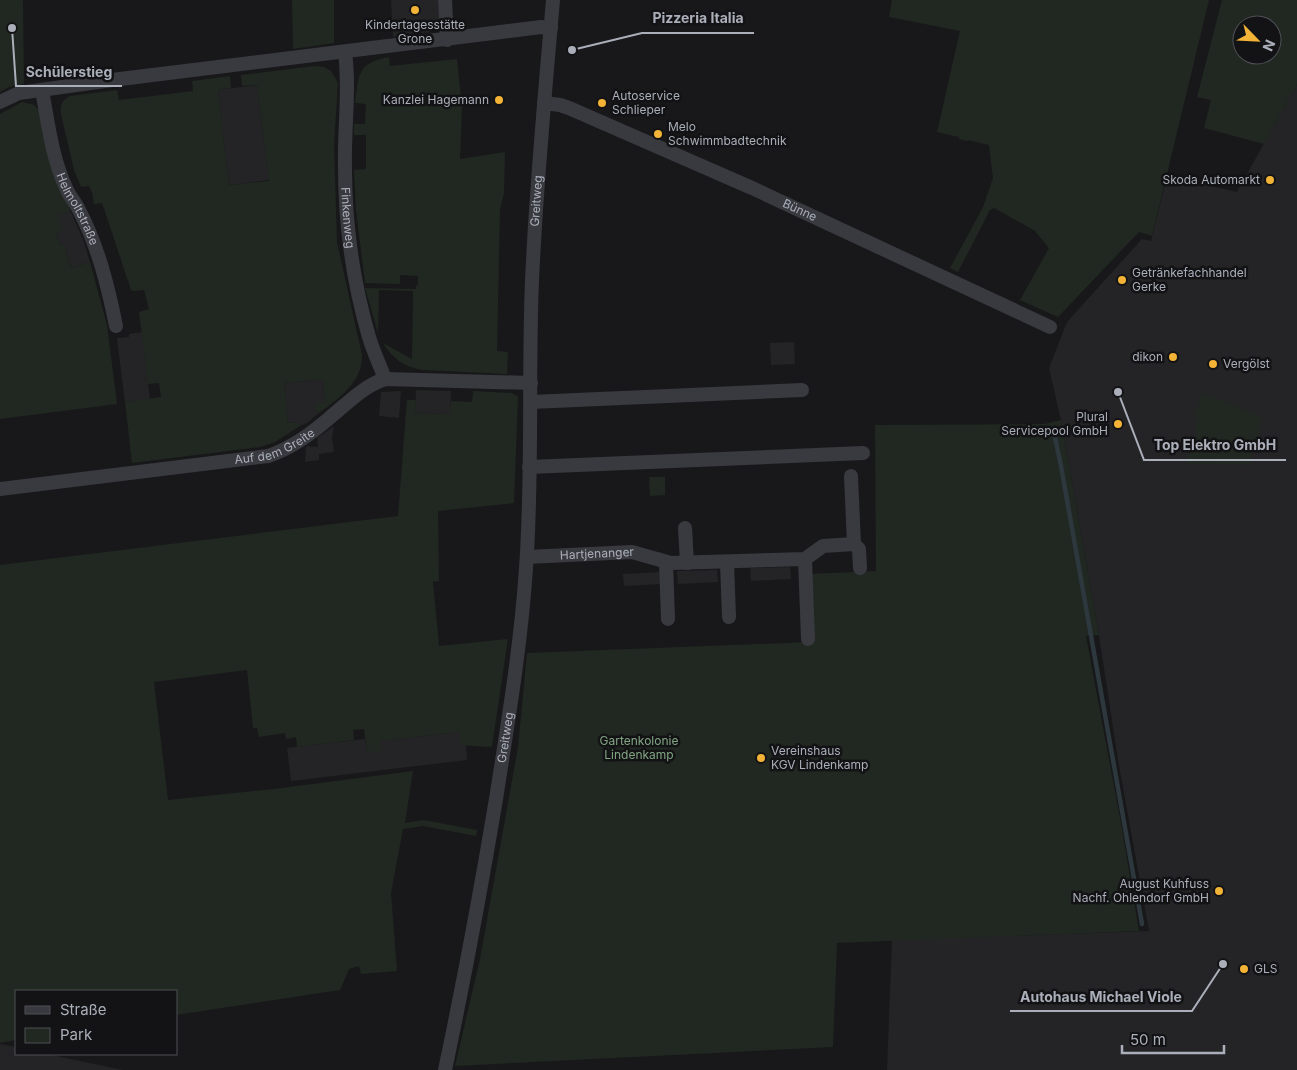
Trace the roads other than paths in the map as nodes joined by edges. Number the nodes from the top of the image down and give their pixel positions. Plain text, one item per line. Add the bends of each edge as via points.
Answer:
1 (445, 0) edge
2 (553, 0) edge
3 (551, 28) junction
4 (447, 40) junction
5 (344, 52) junction
6 (42, 90) junction
7 (0, 102) edge
8 (544, 103) junction
9 (116, 326) dead end
10 (1050, 327) dead end
11 (385, 380) junction
12 (531, 383) junction
13 (802, 390) dead end
14 (531, 402) junction
15 (863, 453) dead end
16 (529, 467) junction
17 (851, 476) dead end
18 (0, 489) edge
19 (685, 528) dead end
20 (854, 544) junction
21 (527, 557) junction
22 (805, 559) junction
23 (666, 562) junction
24 (727, 562) junction
25 (686, 563) junction
26 (860, 568) dead end
27 (729, 616) dead end
28 (668, 619) dead end
29 (808, 639) dead end
30 (445, 1070) edge

1 - 4 street
2 - 3 street, Greitweg
3 - 4 street
3 - 8 street, Greitweg
4 - 5 street
5 - 6 street
5 - 11 street, Finkenweg via 349,237 361,308
6 - 7 street via 19,93
6 - 9 street, Helmoltstraße via 59,169 102,265
8 - 10 street, Bünne via 569,108 752,188
8 - 12 street, Greitweg via 532,284
11 - 12 street, Auf dem Greite
11 - 18 street, Auf dem Greite via 364,389 300,440 268,456
12 - 14 street, Greitweg
13 - 14 street
14 - 16 street, Greitweg
15 - 16 street
16 - 21 street, Greitweg
17 - 20 street
19 - 25 street
20 - 22 street via 823,546
20 - 26 street via 859,549
21 - 23 street, Hartjenanger via 632,552
21 - 30 street, Greitweg via 503,756
22 - 24 street, Hartjenanger
22 - 29 street
23 - 25 street, Hartjenanger
23 - 28 street
24 - 25 street, Hartjenanger
24 - 27 street

